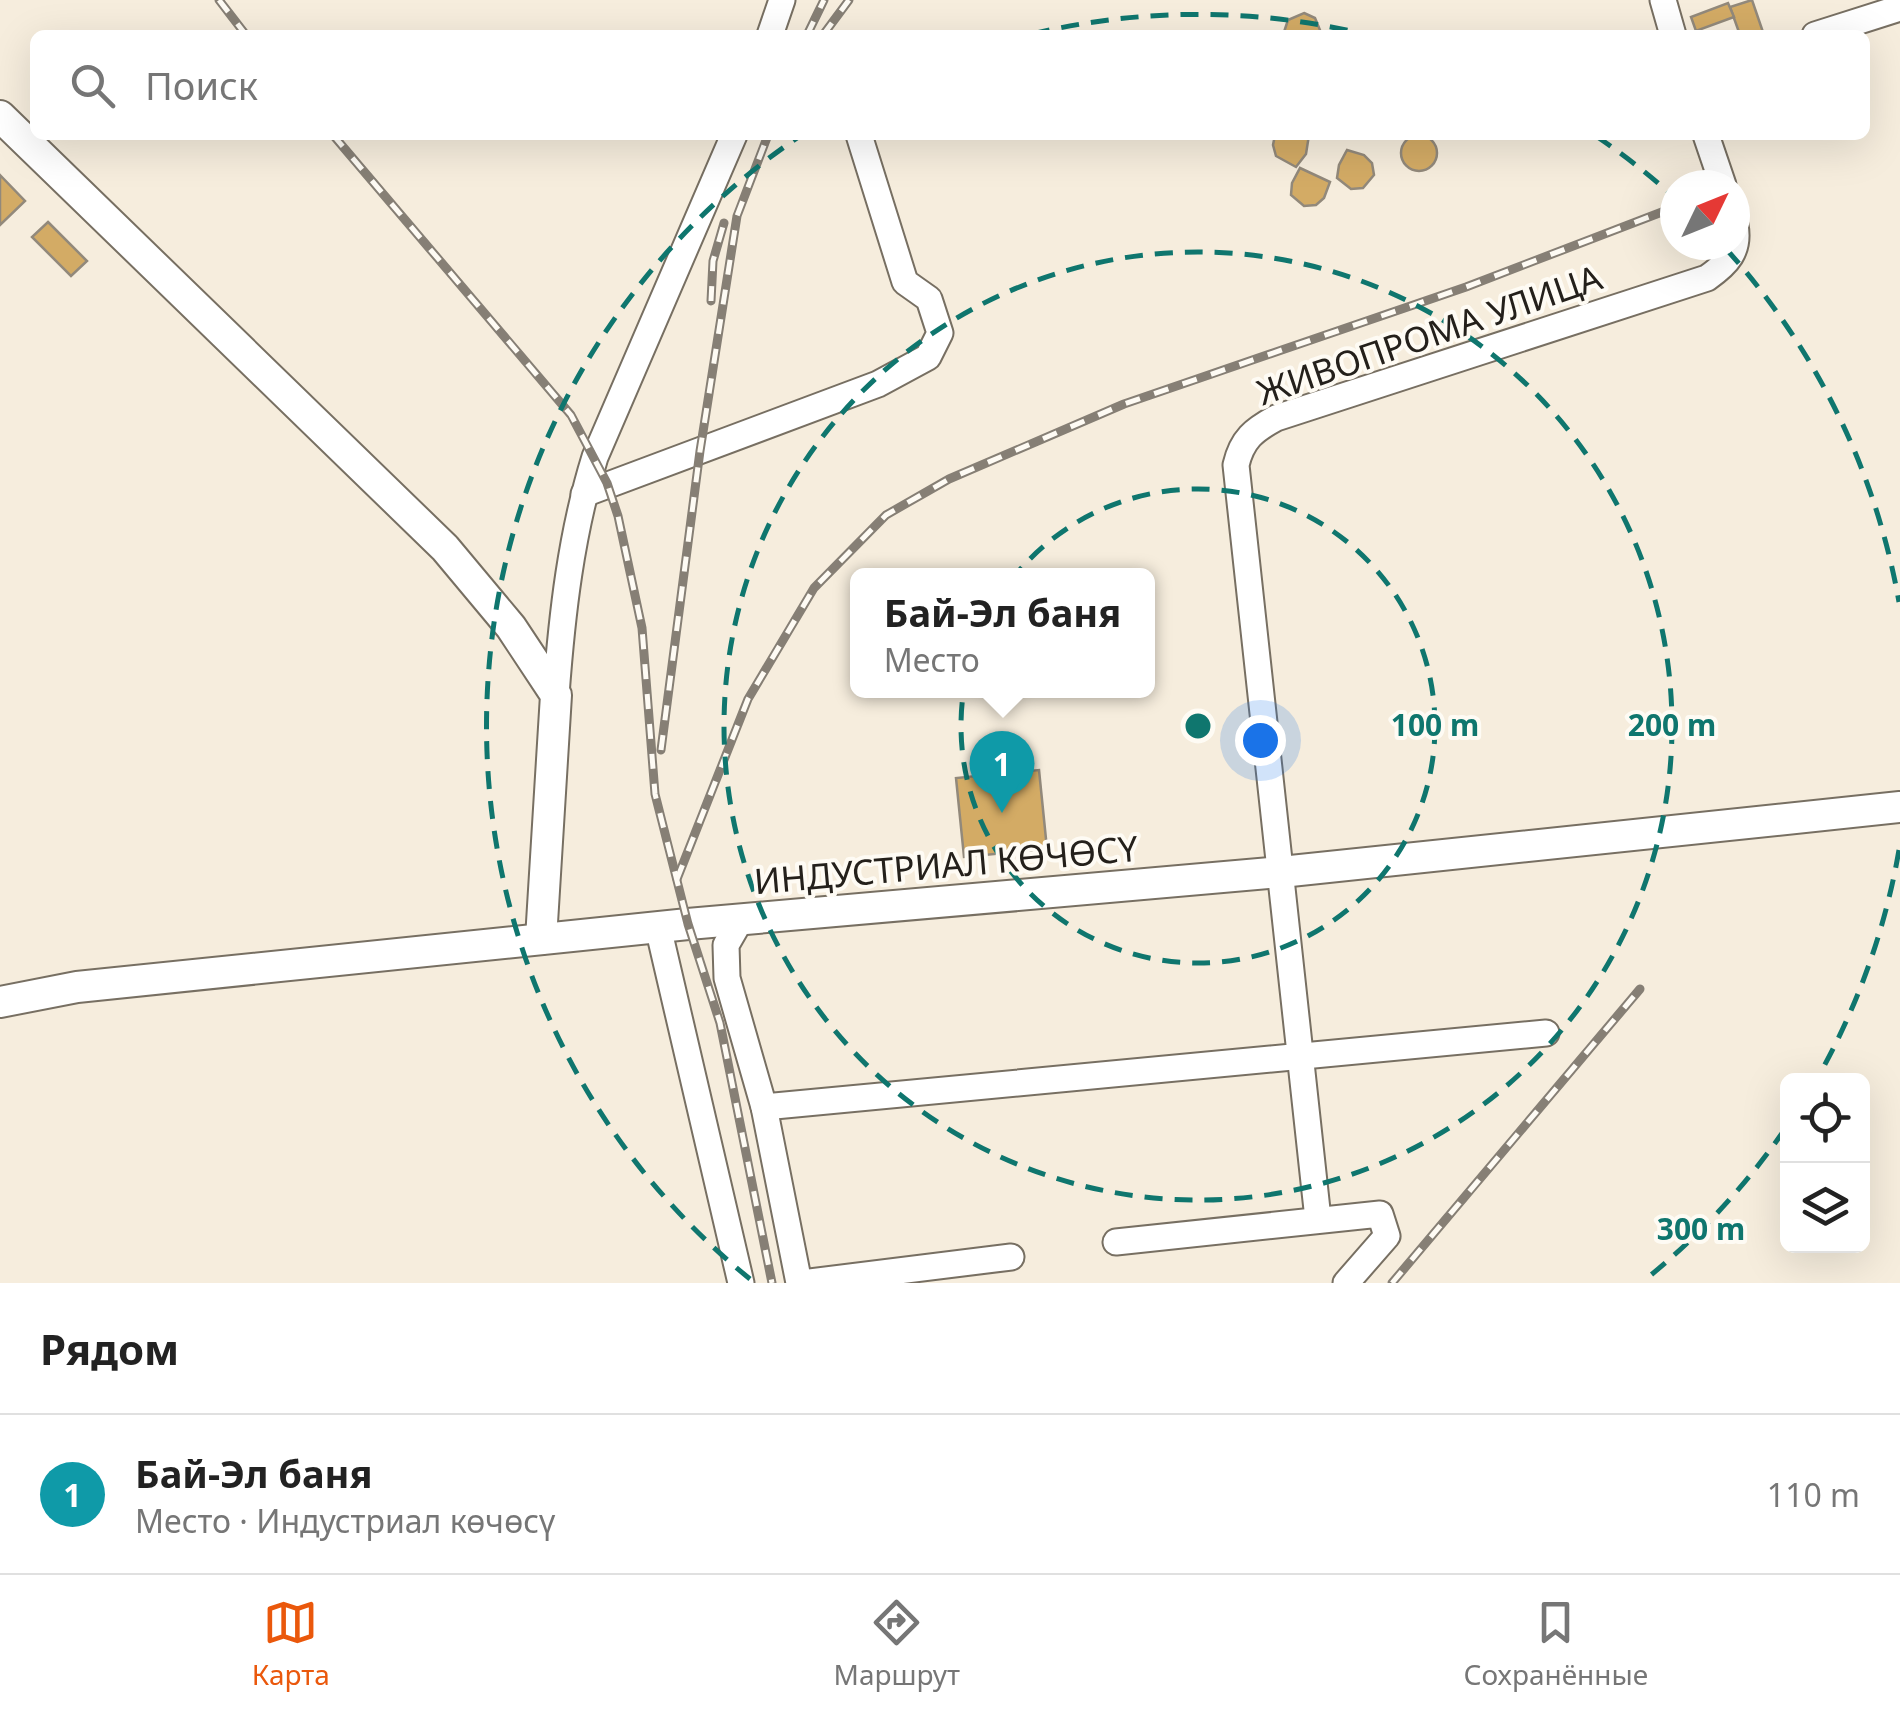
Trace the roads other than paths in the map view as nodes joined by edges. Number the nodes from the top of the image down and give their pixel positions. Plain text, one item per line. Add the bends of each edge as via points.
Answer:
1 (782, 0) edge
2 (1663, 0) edge
3 (1900, 8) edge
4 (772, 30) edge
5 (1672, 30) edge
6 (1831, 30) edge
7 (4, 126) edge
8 (732, 140) edge
9 (861, 140) edge
10 (1708, 140) edge
11 (1718, 170) edge
12 (1729, 260) edge
13 (584, 494) junction
14 (556, 694) junction
15 (1900, 807) edge
16 (1281, 872) junction
17 (741, 919) junction
18 (658, 927) junction
19 (541, 939) junction
20 (0, 1002) edge
21 (1546, 1033) dead end
22 (1301, 1056) junction
23 (764, 1107) junction
24 (1318, 1220) junction
25 (1116, 1242) dead end
26 (1011, 1257) dead end
27 (740, 1283) edge
28 (801, 1283) edge
29 (1346, 1283) edge

1 - 4 street
2 - 5 street
3 - 6 street
7 - 14 main road via 445,548 512,627
8 - 13 street
9 - 13 street via 905,282 929,300 940,333 928,358 878,384
10 - 11 street
12 - 16 street, ЖИВОПРОМА УЛИЦА via 1706,278 1276,418 1241,445 1236,464
13 - 14 street via 562,604
14 - 19 main road
15 - 16 main road, ИНДУСТРИАЛ КӨЧӨСҮ
16 - 17 main road, ИНДУСТРИАЛ КӨЧӨСҮ
16 - 22 street
17 - 18 main road, ИНДУСТРИАЛ КӨЧӨСҮ
17 - 23 street via 726,945 727,978
18 - 19 main road, ИНДУСТРИАЛ КӨЧӨСҮ
18 - 27 street
19 - 20 main road, ИНДУСТРИАЛ КӨЧӨСҮ via 76,987
21 - 22 street
22 - 23 street
22 - 24 street
23 - 28 street
24 - 25 street
24 - 29 street via 1380,1214 1387,1236
26 - 28 street

